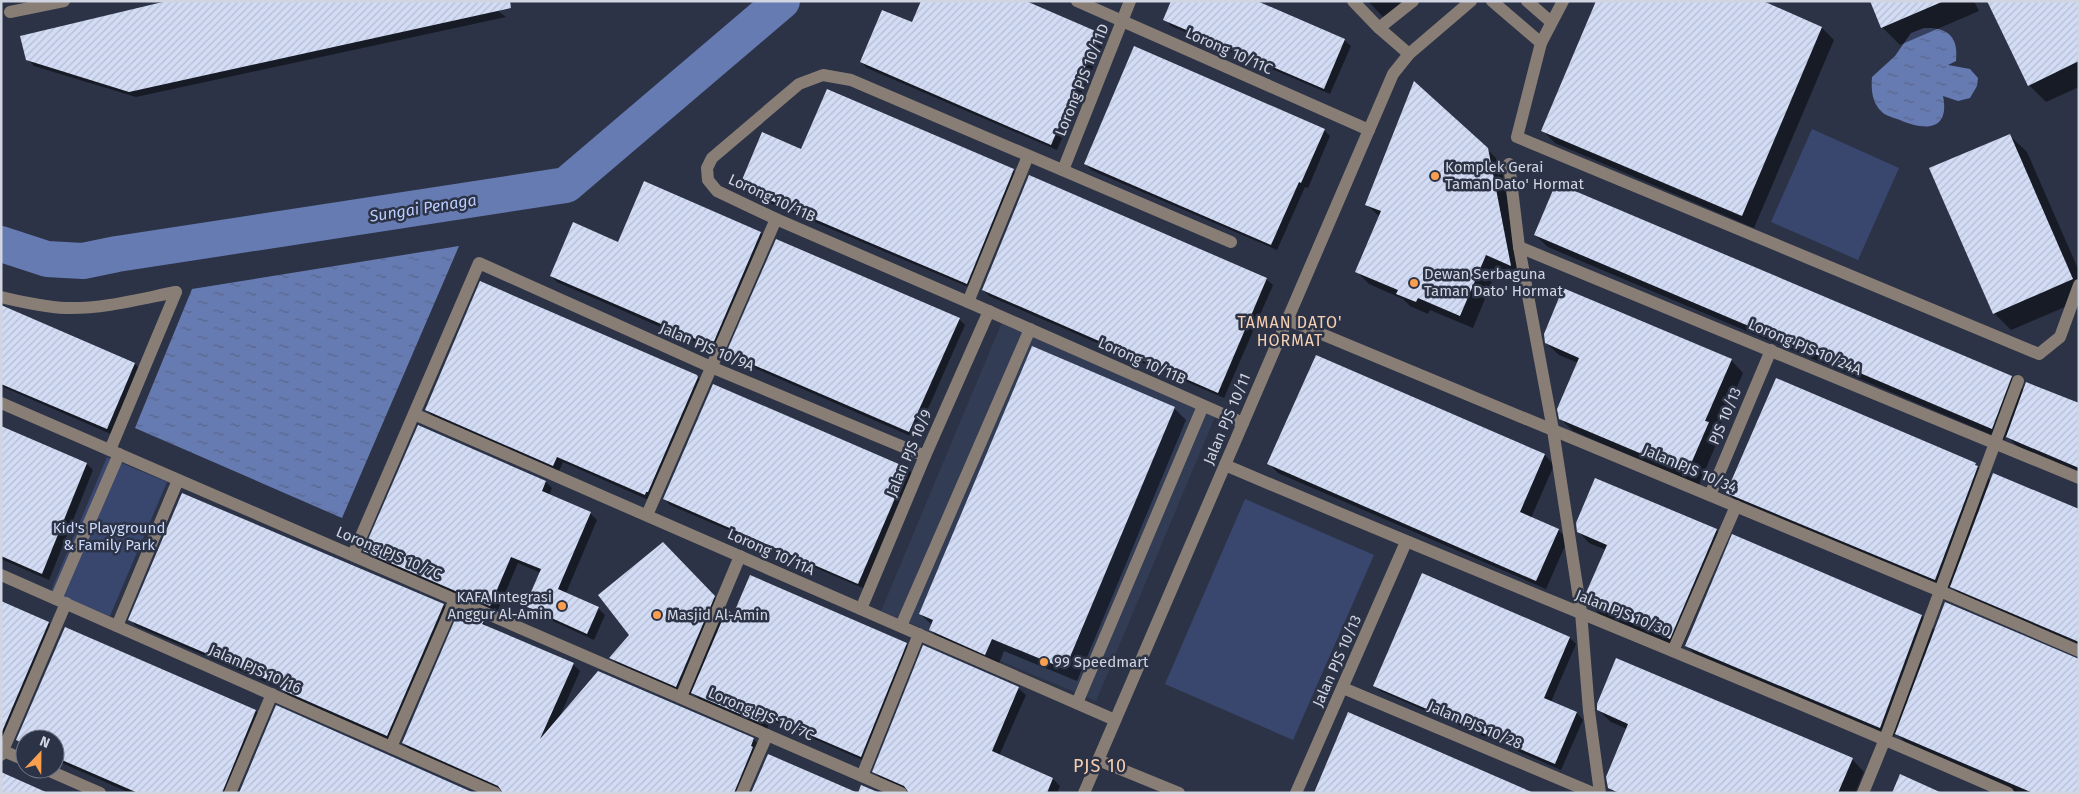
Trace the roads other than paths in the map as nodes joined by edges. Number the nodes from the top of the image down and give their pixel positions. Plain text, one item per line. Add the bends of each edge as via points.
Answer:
1 (64, 1) edge
2 (1077, 1) edge
3 (1130, 1) edge
4 (1353, 1) edge
5 (1413, 1) edge
6 (1471, 1) edge
7 (1492, 1) edge
8 (1527, 1) edge
9 (1563, 1) edge
10 (10, 12) dead end
11 (1122, 22) junction
12 (1551, 22) junction
13 (1379, 28) junction
14 (1541, 42) junction
15 (1409, 54) junction
16 (1369, 130) junction
17 (1028, 156) junction
18 (1509, 164) dead end
19 (1063, 170) junction
20 (776, 220) junction
21 (1231, 242) dead end
22 (1519, 247) junction
23 (2079, 284) edge
24 (1, 297) edge
25 (968, 302) junction
26 (990, 311) junction
27 (1288, 320) junction
28 (1030, 329) junction
29 (1771, 350) junction
30 (711, 367) junction
31 (2018, 381) dead end
32 (1, 403) edge
33 (1203, 406) junction
34 (414, 414) junction
35 (1243, 423) junction
36 (1553, 430) junction
37 (1995, 443) junction
38 (115, 452) junction
39 (925, 456) junction
40 (1225, 465) junction
41 (2079, 478) edge
42 (178, 480) junction
43 (1710, 495) junction
44 (1736, 506) junction
45 (647, 516) junction
46 (1406, 542) junction
47 (352, 555) junction
48 (740, 556) junction
49 (1, 575) edge
50 (1940, 591) junction
51 (455, 600) junction
52 (61, 601) junction
53 (861, 609) junction
54 (1581, 612) junction
55 (117, 626) junction
56 (901, 626) junction
57 (919, 634) junction
58 (1673, 651) junction
59 (2079, 651) edge
60 (1343, 688) junction
61 (272, 694) junction
62 (681, 697) junction
63 (1077, 703) junction
64 (1115, 720) junction
65 (767, 735) junction
66 (1885, 739) junction
67 (392, 747) junction
68 (2, 752) edge
69 (15, 757) edge
70 (1098, 760) junction
71 (862, 776) junction
72 (65, 778) edge
73 (481, 790) edge
74 (100, 793) edge
75 (230, 793) edge
76 (495, 793) edge
77 (742, 793) edge
78 (901, 793) edge
79 (1084, 793) edge
80 (1179, 793) edge
81 (1296, 793) edge
82 (1593, 793) edge
83 (1600, 793) edge
84 (1863, 793) edge
85 (2008, 793) edge

1 - 10 street
2 - 11 street, Lorong 10/11C
3 - 11 street, Lorong PJS 10/11D
4 - 13 street
5 - 13 street
6 - 15 street, Jalan PJS 10/11
7 - 14 street
8 - 12 street
9 - 12 street
11 - 16 street, Lorong 10/11C
11 - 19 street, Lorong PJS 10/11D
12 - 14 street
13 - 15 street
14 - 23 street via 1517,137 2039,354 2060,336
15 - 16 street, Jalan PJS 10/11 via 1393,74
16 - 27 street, Jalan PJS 10/11
17 - 19 street, Lorong 10/11B
17 - 20 street, Lorong 10/11B via 850,80 823,75 799,84 712,158 707,168 708,180 717,191
17 - 25 street
18 - 22 street
19 - 21 street, Lorong 10/11B
20 - 25 street, Lorong 10/11B
20 - 30 street
22 - 29 street, Lorong PJS 10/24A
22 - 36 street
24 - 38 street via 66,308 118,304 176,292
25 - 26 street, Lorong 10/11B
26 - 28 street, Lorong 10/11B
26 - 39 street, Jalan PJS 10/9
27 - 35 street, Jalan PJS 10/11
27 - 36 street, Jalan PJS 10/34
28 - 33 street, Lorong 10/11B
28 - 56 street
29 - 37 street, Lorong PJS 10/24A
29 - 43 street, PJS 10/13
30 - 34 street, Jalan PJS 10/9A via 479,263
30 - 39 street, Jalan PJS 10/9A
30 - 45 street
31 - 37 street
32 - 38 street, Lorong PJS 10/7C
33 - 35 street, Lorong 10/11B
33 - 63 street
34 - 45 street, Lorong 10/11A
34 - 47 street
35 - 40 street, Jalan PJS 10/11
36 - 43 street, Jalan PJS 10/34
36 - 54 street
37 - 41 street, Lorong PJS 10/24A
37 - 50 street
38 - 42 street, Lorong PJS 10/7C
38 - 52 street
39 - 53 street, Jalan PJS 10/9
40 - 46 street, Jalan PJS 10/30
40 - 64 street, Jalan PJS 10/11
42 - 47 street, Lorong PJS 10/7C
42 - 55 street
43 - 44 street, Jalan PJS 10/34
44 - 50 street, Jalan PJS 10/34
44 - 58 street
45 - 48 street, Lorong 10/11A
46 - 54 street, Jalan PJS 10/30
46 - 60 street, Jalan PJS 10/13
47 - 51 street, Lorong PJS 10/7C
48 - 53 street, Lorong 10/11A
48 - 62 street
49 - 52 street, Jalan PJS 10/16
50 - 59 street, Jalan PJS 10/34
50 - 66 street
51 - 62 street, Lorong PJS 10/7C
51 - 67 street
52 - 55 street, Jalan PJS 10/16
52 - 68 street
53 - 56 street, Lorong 10/11A
54 - 58 street, Jalan PJS 10/30
54 - 83 street
55 - 61 street, Jalan PJS 10/16
56 - 57 street, Lorong 10/11A
57 - 63 street, Lorong 10/11A
57 - 71 street
58 - 66 street, Jalan PJS 10/30
60 - 81 street, Jalan PJS 10/13
60 - 82 street, Jalan PJS 10/28
61 - 67 street, Jalan PJS 10/16
61 - 75 street
62 - 65 street, Lorong PJS 10/7C
63 - 64 street, Lorong 10/11A
64 - 70 street, Jalan PJS 10/11
65 - 71 street, Lorong PJS 10/7C
65 - 77 street
66 - 84 street
66 - 85 street, Jalan PJS 10/30
67 - 73 street, Jalan PJS 10/16
68 - 69 street
70 - 79 street, Jalan PJS 10/11
70 - 80 street
71 - 78 street, Lorong PJS 10/7C
72 - 74 street
73 - 76 street, Jalan PJS 10/16

